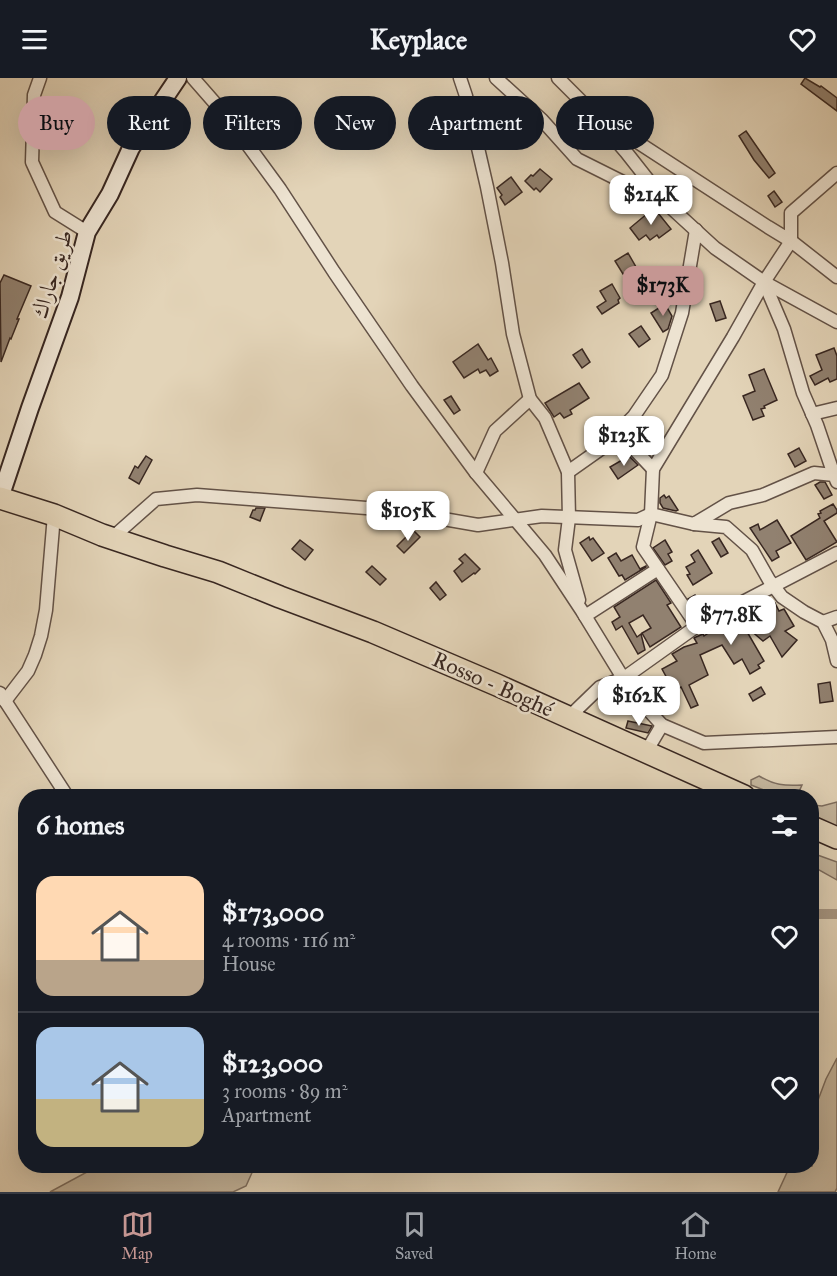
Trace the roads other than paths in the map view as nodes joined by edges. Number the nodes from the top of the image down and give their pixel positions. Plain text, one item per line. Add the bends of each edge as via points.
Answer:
1 (40, 78) edge
2 (178, 78) edge
3 (193, 78) edge
4 (460, 78) edge
5 (496, 78) edge
6 (558, 78) edge
7 (576, 96) edge
8 (624, 150) edge
9 (650, 150) edge
10 (837, 173) edge
11 (667, 204) junction
12 (696, 230) junction
13 (87, 232) junction
14 (791, 241) junction
15 (837, 277) edge
16 (764, 282) junction
17 (837, 322) edge
18 (530, 399) junction
19 (837, 408) edge
20 (812, 414) junction
21 (618, 432) junction
22 (652, 469) junction
23 (835, 471) edge
24 (568, 472) junction
25 (476, 473) junction
26 (0, 498) edge
27 (651, 514) junction
28 (54, 515) junction
29 (569, 518) junction
30 (516, 520) junction
31 (694, 524) junction
32 (107, 537) junction
33 (837, 553) edge
34 (658, 569) junction
35 (775, 586) junction
36 (584, 614) junction
37 (837, 617) edge
38 (823, 622) junction
39 (697, 626) junction
40 (837, 661) edge
41 (624, 678) junction
42 (2, 697) edge
43 (568, 717) junction
44 (662, 725) junction
45 (837, 737) edge
46 (646, 752) junction
47 (62, 789) edge
48 (728, 789) edge
49 (819, 830) edge
50 (837, 837) edge

1 - 13 street via 34,95 32,162 56,212
2 - 13 street, طريق جاراك via 131,148
3 - 25 street via 280,189 340,282
4 - 18 street via 487,187 513,334
5 - 11 street via 577,159
6 - 7 street
8 - 11 street
9 - 14 street
10 - 14 street via 791,213
11 - 12 street
12 - 16 street
12 - 21 street via 682,313 662,375
13 - 26 street, طريق جاراك via 70,297
14 - 15 street
14 - 16 street
16 - 17 street
16 - 20 street
16 - 22 street
18 - 24 street via 545,418
18 - 25 street via 495,431
19 - 20 street
20 - 23 street
21 - 22 street
21 - 24 street
22 - 27 street
23 - 31 street via 814,473 764,495 729,503
24 - 29 street
25 - 30 street
26 - 28 highway, Rosso - Boghé
27 - 29 street via 638,520
27 - 31 street
27 - 34 street via 643,547
28 - 32 highway, Rosso - Boghé
28 - 42 street via 41,636 28,671
29 - 30 street via 542,516
29 - 36 street via 565,550
30 - 32 street via 478,525 392,510 198,495 156,499
30 - 36 street
31 - 35 street via 726,527 752,550
32 - 43 highway, Rosso - Boghé via 218,572 373,632
33 - 35 street
34 - 36 street
34 - 39 street
35 - 38 street via 782,597
35 - 39 street
36 - 41 street
37 - 38 street
38 - 40 street
39 - 41 street
41 - 43 street via 600,687
41 - 44 street
42 - 47 street
43 - 46 highway, Rosso - Boghé
44 - 45 street via 704,743
44 - 46 street
46 - 48 highway, Rosso - Boghé
49 - 50 highway

